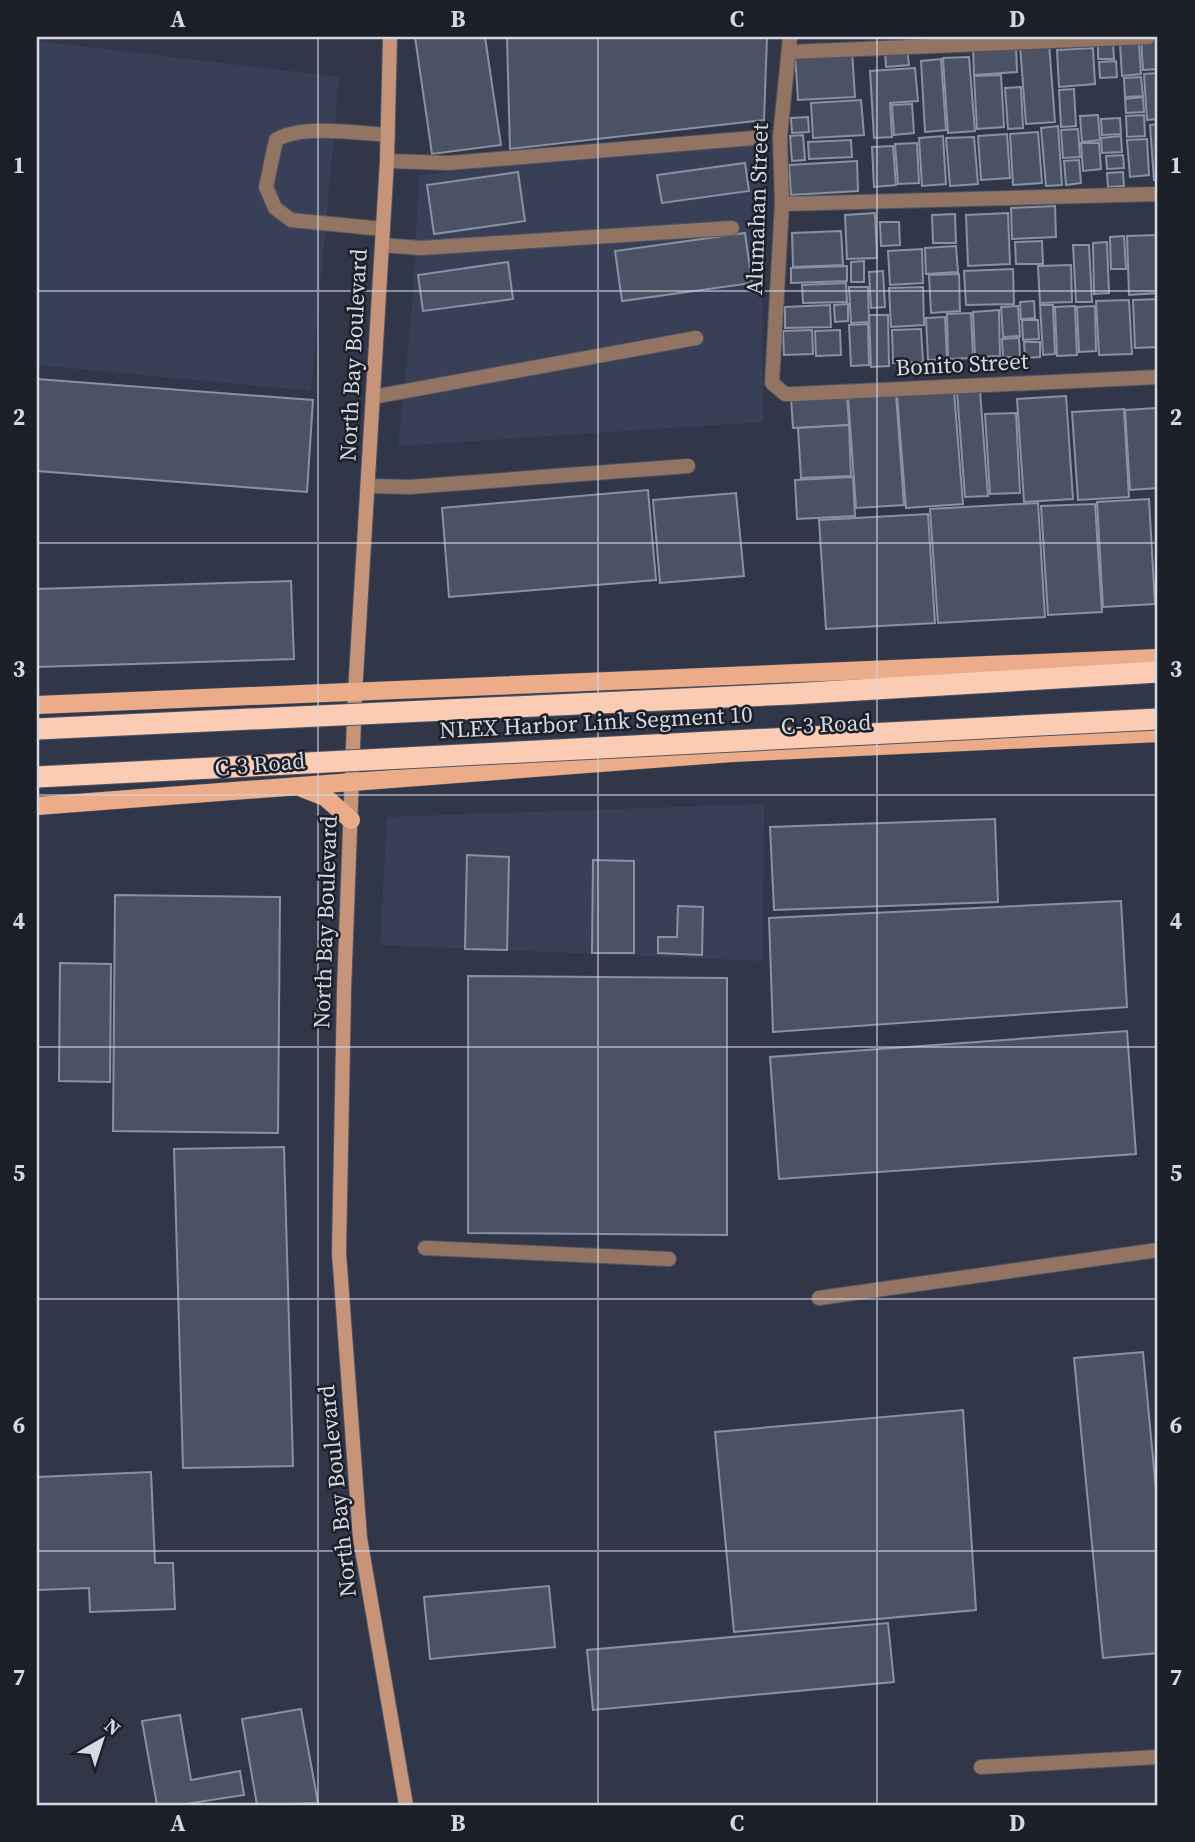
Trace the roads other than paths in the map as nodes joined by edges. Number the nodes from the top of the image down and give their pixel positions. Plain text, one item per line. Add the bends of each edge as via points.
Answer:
1 (390, 37) edge
2 (790, 37) edge
3 (1148, 37) edge
4 (1010, 40) edge
5 (789, 52) junction
6 (388, 135) junction
7 (754, 138) dead end
8 (387, 161) junction
9 (1158, 194) edge
10 (782, 204) junction
11 (732, 228) dead end
12 (383, 229) junction
13 (382, 244) junction
14 (696, 338) dead end
15 (1158, 377) edge
16 (772, 383) joint
17 (373, 397) junction
18 (688, 466) dead end
19 (368, 486) junction
20 (1158, 657) edge
21 (1158, 672) edge
22 (355, 693) junction
23 (37, 705) edge
24 (1158, 719) edge
25 (37, 729) edge
26 (1158, 733) edge
27 (37, 777) edge
28 (353, 781) junction
29 (296, 785) junction
30 (37, 806) edge
31 (351, 820) junction
32 (425, 1248) dead end
33 (1158, 1250) edge
34 (669, 1259) dead end
35 (818, 1298) dead end
36 (1158, 1757) edge
37 (981, 1767) dead end
38 (405, 1805) edge

1 - 6 main road, North Bay Boulevard
2 - 5 street, Alumahan Street
3 - 4 street
4 - 5 street
5 - 10 street, Alumahan Street via 780,137
6 - 8 main road, North Bay Boulevard
6 - 12 street via 286,134 276,140 265,187 275,208 291,220
7 - 8 street via 449,163
8 - 12 main road, North Bay Boulevard
9 - 10 street
10 - 16 street, Alumahan Street
11 - 13 street via 421,248
12 - 13 main road, North Bay Boulevard
13 - 17 main road, North Bay Boulevard
14 - 17 street
15 - 16 street, Bonito Street via 795,394 785,394
17 - 19 main road, North Bay Boulevard
18 - 19 street
19 - 22 main road, North Bay Boulevard
20 - 22 main road
21 - 25 highway, NLEX Harbor Link Segment 10, bridge
22 - 23 main road
22 - 28 main road, North Bay Boulevard
24 - 27 highway, NLEX Harbor Link Segment 10, bridge
26 - 28 main road, C-3 Road via 732,753
28 - 29 main road, C-3 Road
28 - 31 main road, North Bay Boulevard
29 - 30 main road, C-3 Road
29 - 31 main road via 325,797
31 - 38 main road, North Bay Boulevard via 339,1253 360,1538
32 - 34 street
33 - 35 street
36 - 37 street

